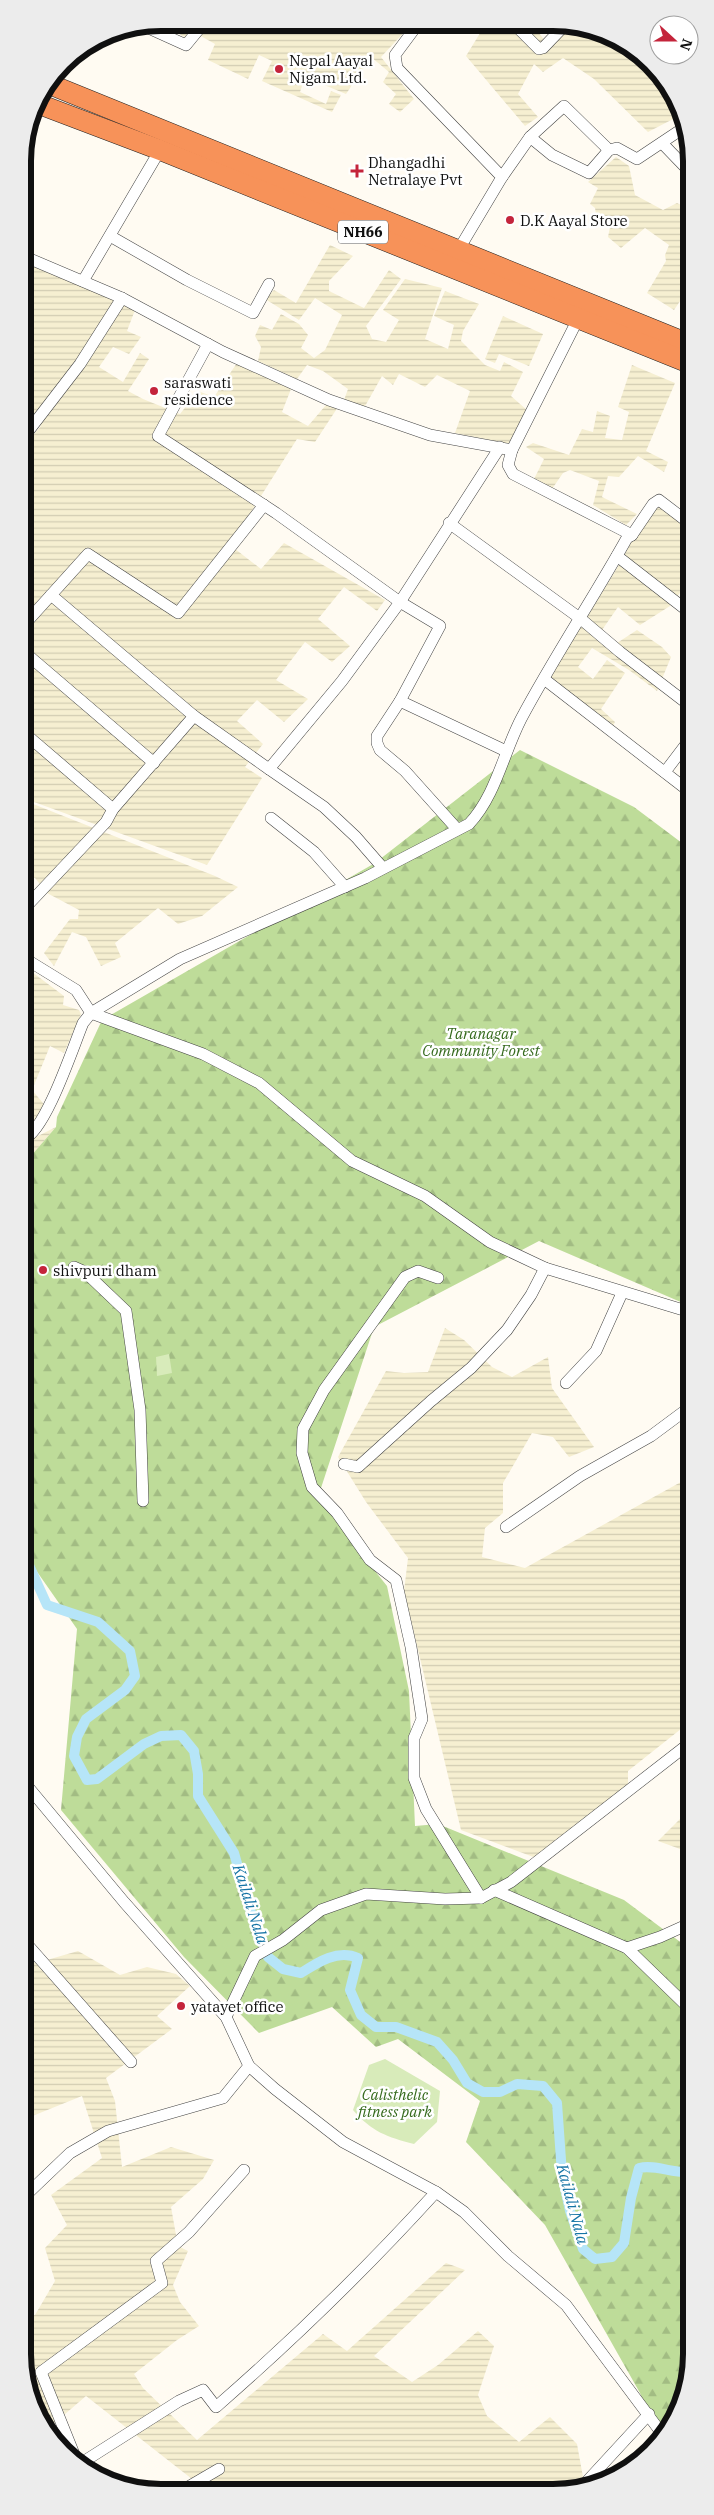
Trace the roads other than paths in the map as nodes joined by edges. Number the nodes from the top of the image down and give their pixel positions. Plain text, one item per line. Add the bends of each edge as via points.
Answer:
1 (413, 31) edge
2 (521, 31) edge
3 (157, 32) edge
4 (197, 32) edge
5 (559, 32) edge
6 (55, 86) edge
7 (44, 106) edge
8 (679, 131) edge
9 (530, 137) junction
10 (662, 143) junction
11 (160, 150) junction
12 (608, 150) junction
13 (683, 165) edge
14 (502, 177) junction
15 (110, 236) junction
16 (459, 249) junction
17 (32, 260) edge
18 (83, 281) junction
19 (269, 284) dead end
20 (122, 298) junction
21 (582, 310) junction
22 (683, 342) edge
23 (208, 344) junction
24 (683, 360) edge
25 (32, 426) edge
26 (500, 447) junction
27 (512, 450) junction
28 (264, 505) junction
29 (683, 518) edge
30 (449, 523) junction
31 (632, 535) junction
32 (617, 556) junction
33 (51, 595) junction
34 (400, 602) junction
35 (683, 607) edge
36 (32, 616) edge
37 (581, 618) junction
38 (32, 658) edge
39 (544, 678) junction
40 (400, 700) junction
41 (683, 700) edge
42 (194, 716) junction
43 (32, 739) edge
44 (683, 749) edge
45 (506, 751) junction
46 (154, 763) junction
47 (269, 769) junction
48 (665, 772) junction
49 (683, 786) edge
50 (113, 809) junction
51 (271, 818) dead end
52 (457, 829) junction
53 (383, 868) junction
54 (345, 887) junction
55 (32, 901) edge
56 (32, 963) edge
57 (91, 1013) junction
58 (32, 1135) edge
59 (74, 1267) dead end
60 (545, 1268) junction
61 (438, 1278) dead end
62 (622, 1293) junction
63 (682, 1310) edge
64 (566, 1383) dead end
65 (682, 1413) edge
66 (344, 1464) dead end
67 (143, 1501) dead end
68 (506, 1527) dead end
69 (682, 1749) edge
70 (31, 1791) edge
71 (494, 1890) junction
72 (481, 1898) junction
73 (682, 1927) edge
74 (627, 1948) junction
75 (31, 1949) edge
76 (682, 2001) edge
77 (226, 2017) junction
78 (131, 2062) dead end
79 (249, 2066) junction
80 (244, 2170) dead end
81 (31, 2190) edge
82 (436, 2192) junction
83 (649, 2414) junction
84 (659, 2428) edge
85 (69, 2446) edge
86 (86, 2460) edge
87 (219, 2469) dead end
88 (590, 2478) edge
89 (193, 2484) edge

1 - 14 street via 395,55 397,68
2 - 5 street via 539,49
3 - 4 street via 186,45
6 - 16 highway, NH66
7 - 11 highway, NH66
8 - 10 street
9 - 12 street via 552,155 589,173
9 - 12 street via 564,106
9 - 14 street
10 - 12 street via 637,159 617,148
10 - 13 street
11 - 15 street
11 - 21 highway, NH66
14 - 16 street
15 - 18 street
15 - 19 street via 186,280 253,313
16 - 21 highway, NH66
17 - 18 street
18 - 20 street
20 - 23 street
20 - 25 street via 80,364
21 - 22 highway, NH66
21 - 24 highway, NH66
21 - 27 street
23 - 26 street via 329,400 430,435
23 - 28 street via 158,436
26 - 27 street
26 - 30 street
27 - 31 street via 508,465 513,474
28 - 33 street via 178,612 88,554
28 - 34 street
29 - 31 street via 659,500
30 - 34 street
30 - 37 street
31 - 32 street
32 - 35 street
32 - 37 street
33 - 36 street
33 - 42 street
34 - 40 street via 440,626
34 - 47 street via 342,682
37 - 39 street
37 - 41 street
38 - 46 street
39 - 45 street
39 - 48 street
40 - 45 street
40 - 52 street via 377,736 380,750 405,771
42 - 46 street
42 - 47 street
43 - 50 street
44 - 48 street
45 - 52 street via 496,782 476,816 469,824
46 - 50 street
47 - 53 street via 324,807
48 - 49 street
50 - 55 street via 106,822
51 - 54 street via 314,852
52 - 53 street
53 - 54 street
54 - 57 street via 180,959
56 - 57 street via 76,990
57 - 58 street via 83,1023 42,1121
57 - 60 street via 203,1054 259,1083 352,1161 412,1188 490,1242
59 - 67 street via 85,1272 126,1311 140,1410
60 - 62 street
60 - 66 street via 507,1330 472,1368 430,1401 358,1467
61 - 72 street via 418,1271 405,1277 324,1390 303,1429 302,1453 312,1487 337,1514 370,1560 396,1580 422,1719 414,1738 414,1778 426,1809
62 - 63 street
62 - 64 street via 596,1351
65 - 68 street via 652,1436 580,1476
69 - 71 street via 511,1882
70 - 77 street
71 - 72 street
71 - 74 street
72 - 77 street via 366,1894 321,1910 283,1940 255,1956
73 - 74 street
74 - 76 street
75 - 78 street
77 - 79 street
79 - 81 street via 223,2098 108,2131 70,2153
79 - 82 street via 343,2142
80 - 85 street via 189,2232 156,2261 162,2283 41,2372
82 - 83 street via 464,2212 508,2256 566,2305
82 - 86 street via 301,2332 216,2407 203,2390 179,2401
83 - 84 street
83 - 88 street
87 - 89 street

